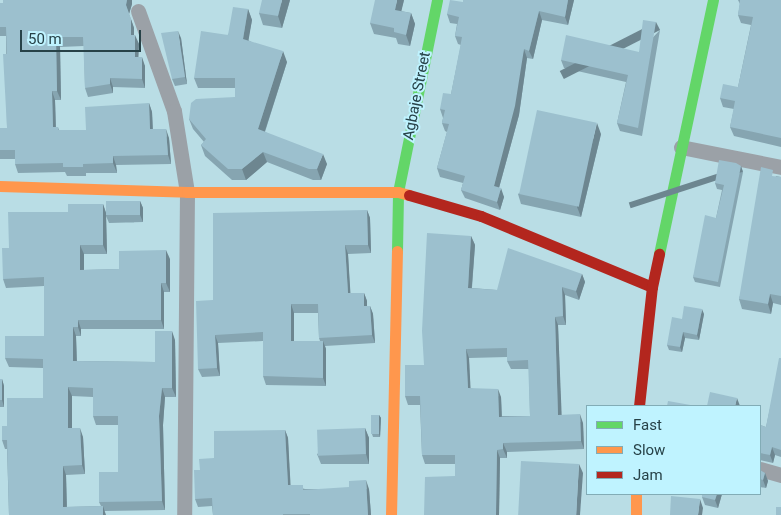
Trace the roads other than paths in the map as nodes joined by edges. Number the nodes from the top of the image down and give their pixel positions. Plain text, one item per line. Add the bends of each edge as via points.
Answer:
1 (437, 0) edge
2 (713, 0) edge
3 (138, 11) dead end
4 (681, 147) junction
5 (781, 167) edge
6 (0, 186) edge
7 (187, 192) junction
8 (398, 192) junction
9 (652, 288) junction
10 (639, 405) edge
11 (761, 469) edge
12 (781, 475) edge
13 (636, 495) edge
14 (184, 515) edge
15 (391, 515) edge
16 (636, 515) edge

1 - 8 street, Agbaje Street
2 - 4 street
3 - 7 street via 174,111
4 - 5 street
4 - 9 street
6 - 7 street
7 - 8 street
7 - 14 street
8 - 9 street via 480,216
8 - 15 street, Agbaje Street
9 - 10 street
11 - 12 street
13 - 16 street

